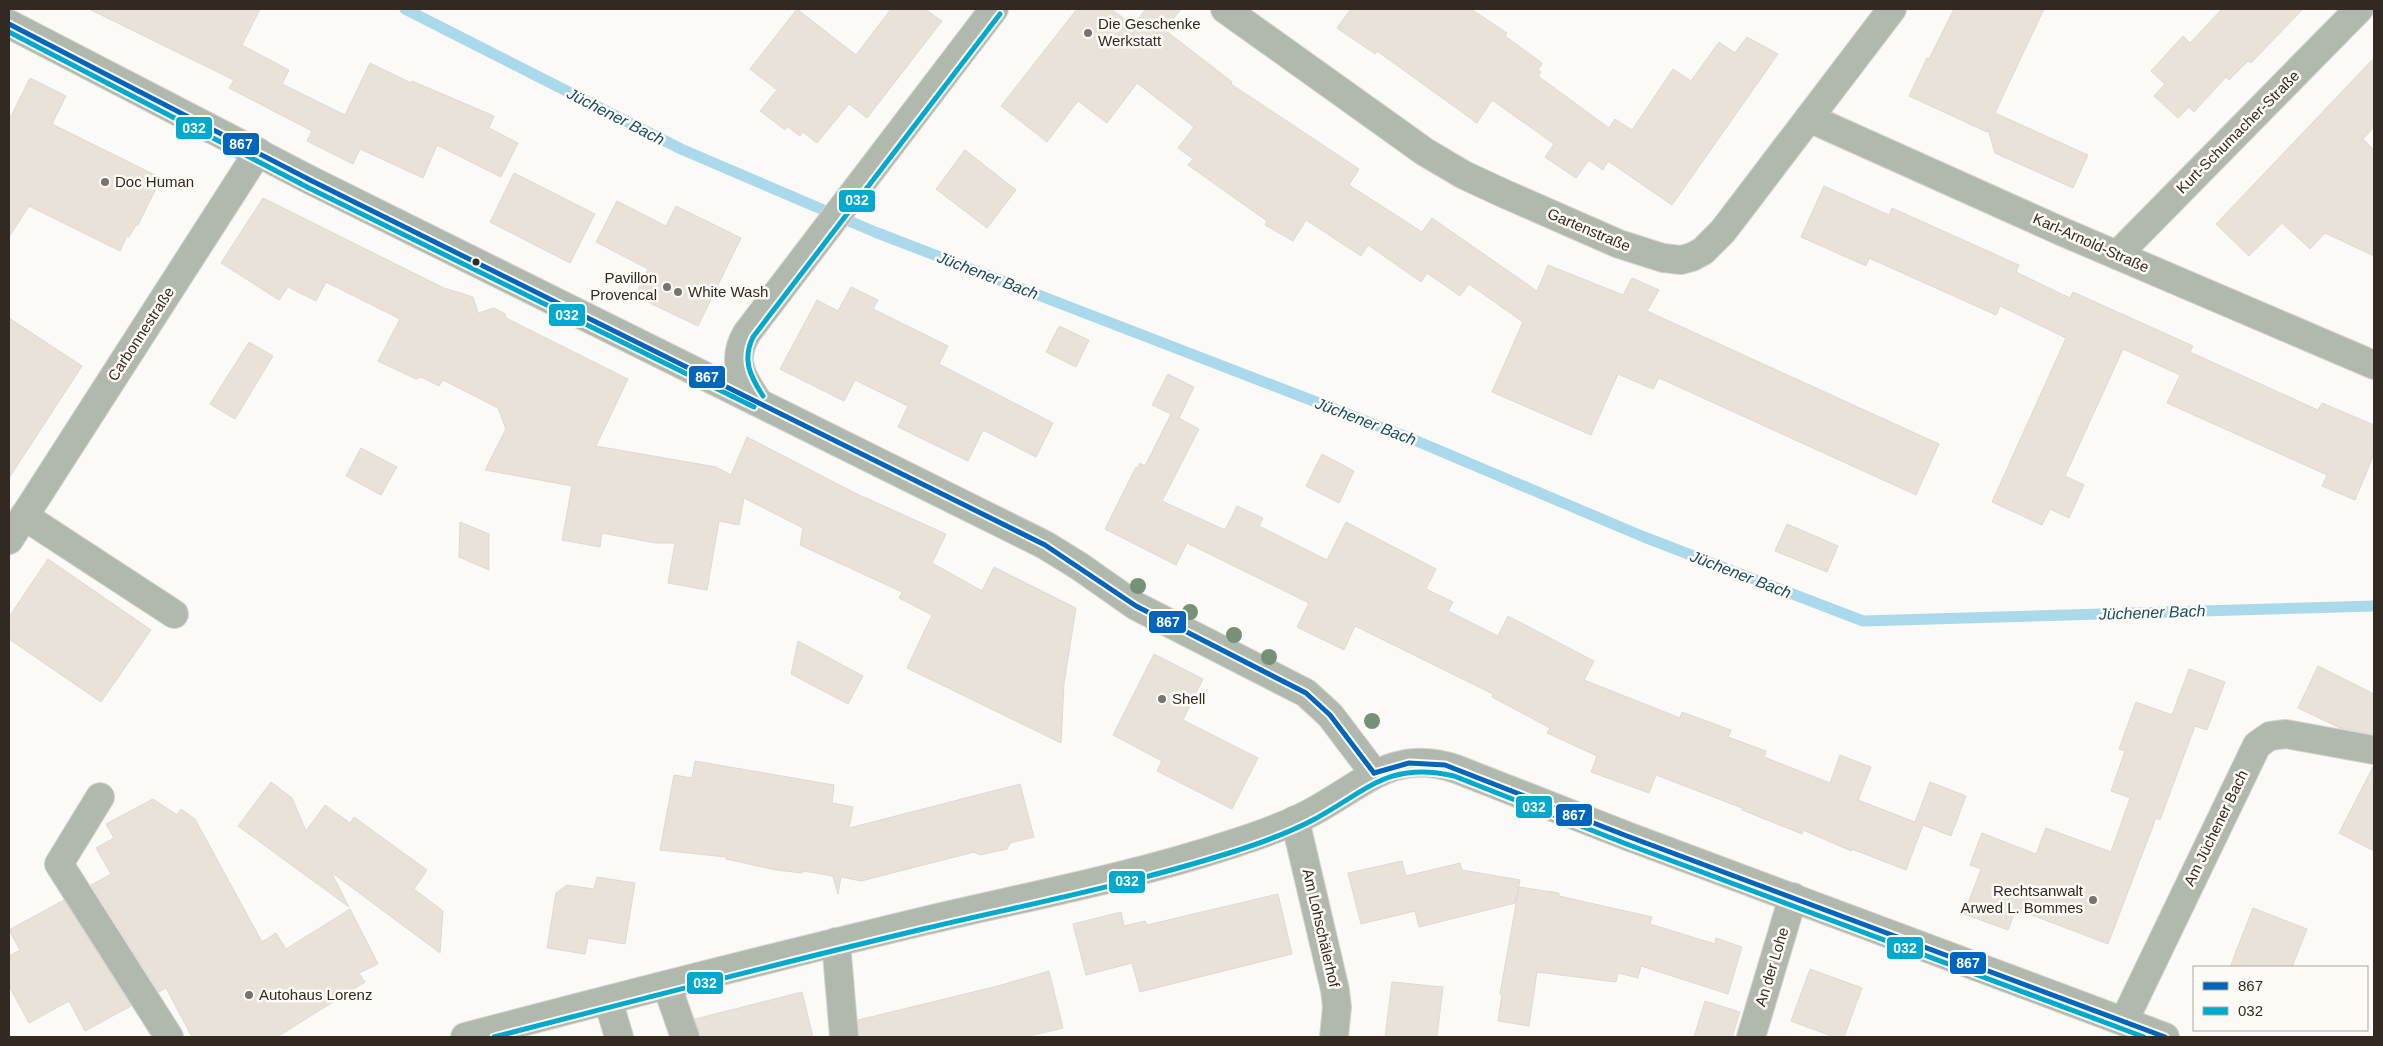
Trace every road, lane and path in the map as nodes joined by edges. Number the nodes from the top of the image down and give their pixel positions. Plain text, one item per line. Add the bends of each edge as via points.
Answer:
1 (994, 9) edge
2 (1225, 9) edge
3 (1892, 9) edge
4 (2359, 9) edge
5 (9, 24) edge
6 (1809, 118) junction
7 (258, 152) junction
8 (2117, 255) junction
9 (2374, 365) edge
10 (757, 400) junction
11 (24, 516) junction
12 (9, 540) edge
13 (174, 614) dead end
14 (2374, 750) edge
15 (1374, 773) junction
16 (100, 797) dead end
17 (1295, 820) junction
18 (1793, 897) junction
19 (836, 942) junction
20 (667, 986) junction
21 (608, 1000) junction
22 (2124, 1021) junction
23 (499, 1033) edge
24 (169, 1037) edge
25 (464, 1037) edge
26 (619, 1037) edge
27 (685, 1037) edge
28 (844, 1037) edge
29 (1334, 1037) edge
30 (1751, 1037) edge
31 (2166, 1037) edge

1 - 10 street via 753,324 740,347 740,370
2 - 6 street, Gartenstraße via 1445,164 1619,244 1663,258 1681,260 1692,257 1712,242
3 - 6 street, Gartenstraße
4 - 8 street, Kurt-Schumacher-Straße
5 - 7 street
6 - 8 street, Karl-Arnold-Straße
7 - 10 street
7 - 11 street, Carbonnestraße
8 - 9 street, Karl-Arnold-Straße
10 - 15 street via 1045,545 1136,606 1295,686 1330,715
11 - 12 street, Carbonnestraße
11 - 13 street
14 - 22 street, Am Jüchener Bach via 2286,734 2270,736 2257,745
15 - 17 street
15 - 18 street via 1414,761 1445,765
16 - 24 street via 60,864
17 - 19 street via 1190,857
17 - 29 street, Am Lohschälerhof via 1337,998
18 - 22 street
18 - 30 street, An der Lohe
19 - 20 street
19 - 28 street
20 - 21 street
20 - 27 street
21 - 23 street
21 - 26 street
22 - 31 street
23 - 25 street

